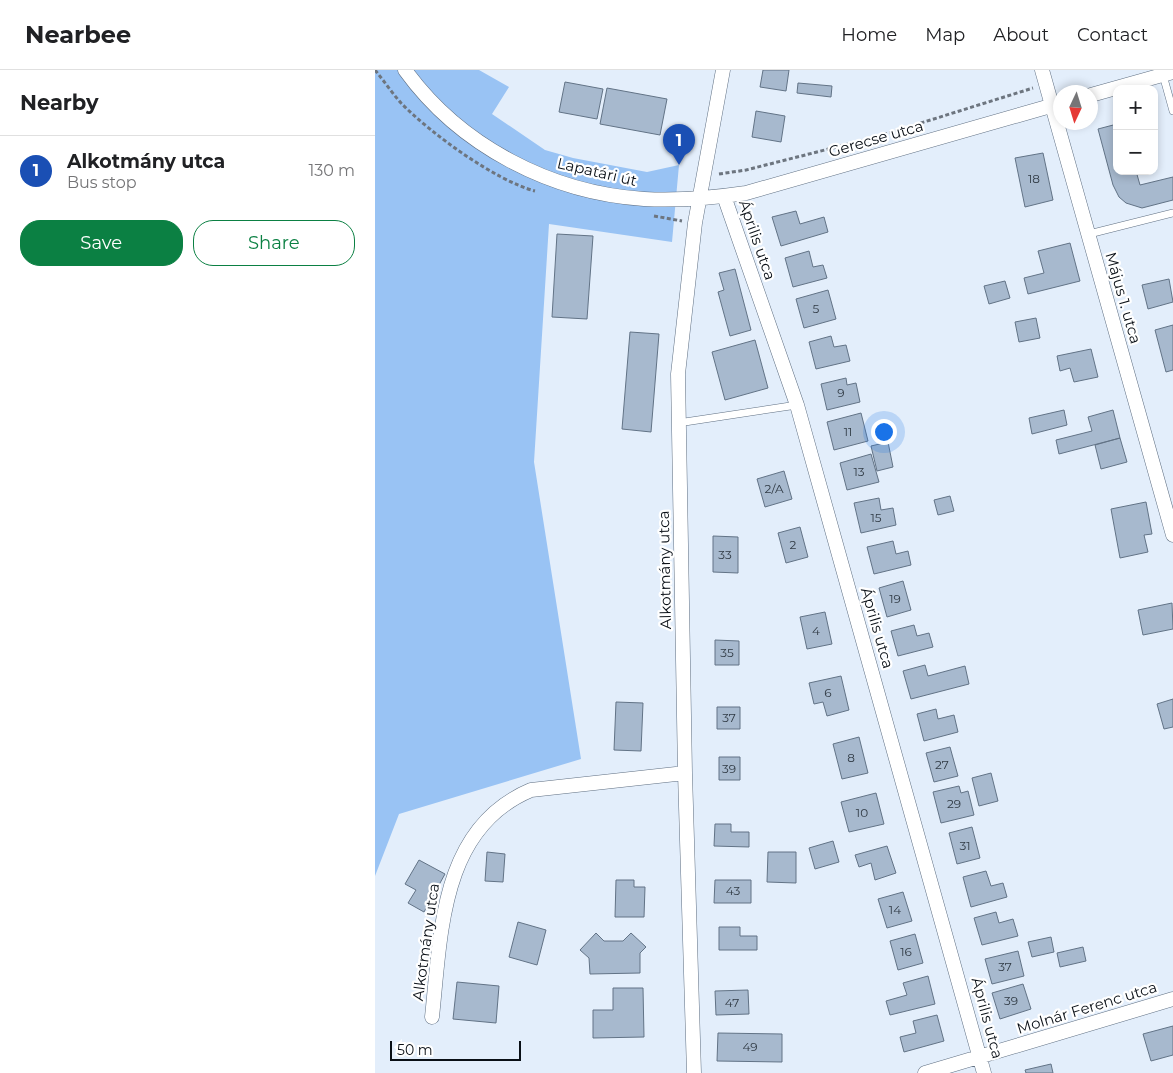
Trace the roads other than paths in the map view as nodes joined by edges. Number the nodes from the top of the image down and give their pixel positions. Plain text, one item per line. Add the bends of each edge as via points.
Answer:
1 (723, 70) edge
2 (1043, 70) edge
3 (409, 71) edge
4 (1168, 74) edge
5 (1098, 93) edge
6 (1053, 97) edge
7 (1053, 106) edge
8 (1173, 111) edge
9 (1063, 130) edge
10 (724, 196) junction
11 (699, 199) junction
12 (1173, 212) edge
13 (1089, 234) junction
14 (797, 405) junction
15 (678, 423) junction
16 (1173, 535) edge
17 (685, 773) junction
18 (1173, 998) edge
19 (432, 1017) dead end
20 (981, 1057) junction
21 (694, 1073) edge
22 (925, 1073) edge
23 (985, 1073) edge

1 - 11 street, Alkotmány utca
2 - 6 street, Május 1. utca
3 - 11 street, Lapatári út via 441,111 476,140 543,176 623,196 659,200
4 - 5 street
4 - 8 lane
7 - 10 street, Gerecse utca via 756,190
9 - 13 street, Május 1. utca
10 - 11 street, Gerecse utca
10 - 14 street, Április utca
11 - 15 street, Alkotmány utca via 678,374
12 - 13 lane
13 - 16 street, Május 1. utca
14 - 15 lane
14 - 20 street, Április utca
15 - 17 street, Alkotmány utca
17 - 19 street, Alkotmány utca via 531,790 512,798 494,813 469,846 451,881 443,915
17 - 21 street, Alkotmány utca
18 - 20 street, Molnár Ferenc utca
20 - 22 street, Molnár Ferenc utca
20 - 23 street, Április utca

